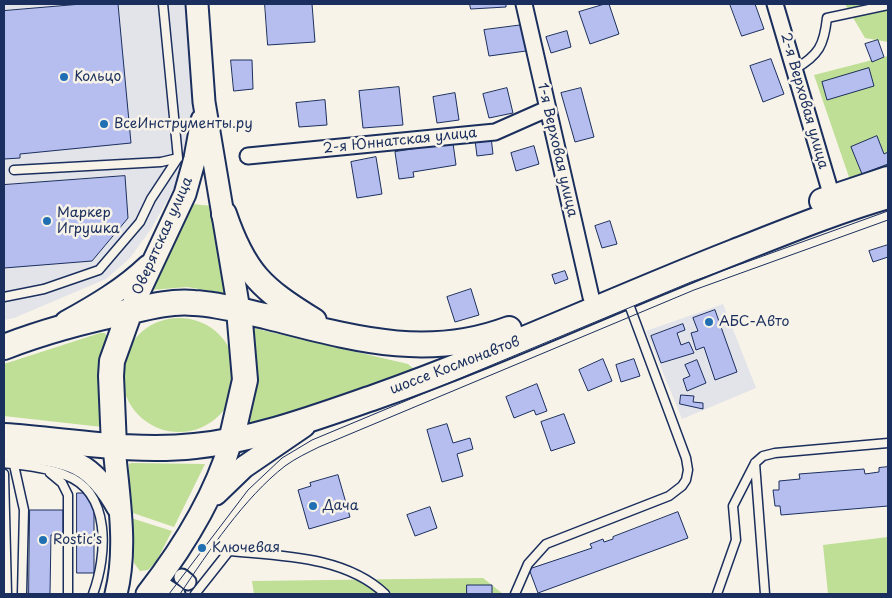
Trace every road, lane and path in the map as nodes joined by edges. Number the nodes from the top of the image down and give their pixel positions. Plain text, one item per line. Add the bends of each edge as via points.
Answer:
1 (163, 4) edge
2 (197, 4) edge
3 (524, 4) edge
4 (775, 4) edge
5 (888, 5) edge
6 (795, 70) junction
7 (204, 102) junction
8 (547, 109) junction
9 (248, 156) dead end
10 (187, 158) junction
11 (14, 170) dead end
12 (888, 178) edge
13 (888, 196) edge
14 (832, 197) junction
15 (224, 214) junction
16 (158, 254) junction
17 (626, 295) junction
18 (4, 297) edge
19 (591, 297) junction
20 (239, 310) junction
21 (130, 311) junction
22 (44, 333) junction
23 (333, 333) junction
24 (4, 347) edge
25 (322, 415) junction
26 (4, 436) edge
27 (231, 441) junction
28 (888, 443) edge
29 (114, 446) junction
30 (7, 455) edge
31 (4, 462) edge
32 (755, 462) junction
33 (46, 470) junction
34 (4, 474) edge
35 (119, 510) junction
36 (197, 518) junction
37 (188, 584) edge
38 (152, 588) edge
39 (7, 594) edge
40 (22, 594) edge
41 (68, 594) edge
42 (93, 594) edge
43 (116, 594) edge
44 (178, 594) edge
45 (385, 594) edge
46 (515, 594) edge
47 (717, 594) edge
48 (765, 594) edge

1 - 10 lane
2 - 7 main road, Оверятская улица
3 - 8 street, 1-я Верховая улица
4 - 6 street, 2-я Верховая улица
5 - 6 lane via 828,18 824,42 806,63
6 - 14 street, 2-я Верховая улица
7 - 10 main road, Оверятская улица
7 - 15 main road, Оверятская улица
8 - 9 street, 2-я Юннатская улица via 495,132
8 - 19 street, 1-я Верховая улица
10 - 11 lane
10 - 16 main road, Оверятская улица via 185,194
10 - 18 lane via 151,199 140,222 99,270 44,289
12 - 14 main road, шоссе Космонавтов
13 - 17 main road, шоссе Космонавтов via 790,230
14 - 19 main road, шоссе Космонавтов
15 - 20 main road, Оверятская улица
15 - 23 main road via 240,256 259,282 289,306
16 - 21 main road, Оверятская улица
16 - 22 main road via 131,282
17 - 25 main road, шоссе Космонавтов via 442,373
17 - 46 lane via 680,441 688,470 686,480 669,496 546,544 528,564
19 - 23 main road, шоссе Космонавтов via 483,339 460,343 406,346
20 - 21 main road, шоссе Космонавтов via 193,302
20 - 23 main road, шоссе Космонавтов
20 - 27 main road via 245,380
21 - 22 main road, шоссе Космонавтов
21 - 29 main road via 112,361
22 - 24 main road, шоссе Космонавтов
25 - 27 main road, шоссе Космонавтов
25 - 36 main road via 244,467 215,494
26 - 29 main road, шоссе Космонавтов
27 - 29 main road, шоссе Космонавтов via 176,448
27 - 36 main road via 221,472
28 - 32 lane via 775,454 763,456
29 - 35 main road
30 - 31 lane
30 - 31 lane
30 - 33 lane
30 - 35 main road via 62,457 82,465 103,484
30 - 40 lane via 24,510
32 - 47 lane via 733,506 736,540
32 - 48 lane
33 - 41 lane via 62,483 68,494
33 - 42 lane via 78,481 97,505 102,541 100,568
34 - 39 lane
35 - 43 main road via 122,556
36 - 38 main road
37 - 45 lane via 229,551 303,558 349,572 373,583
38 - 44 street

